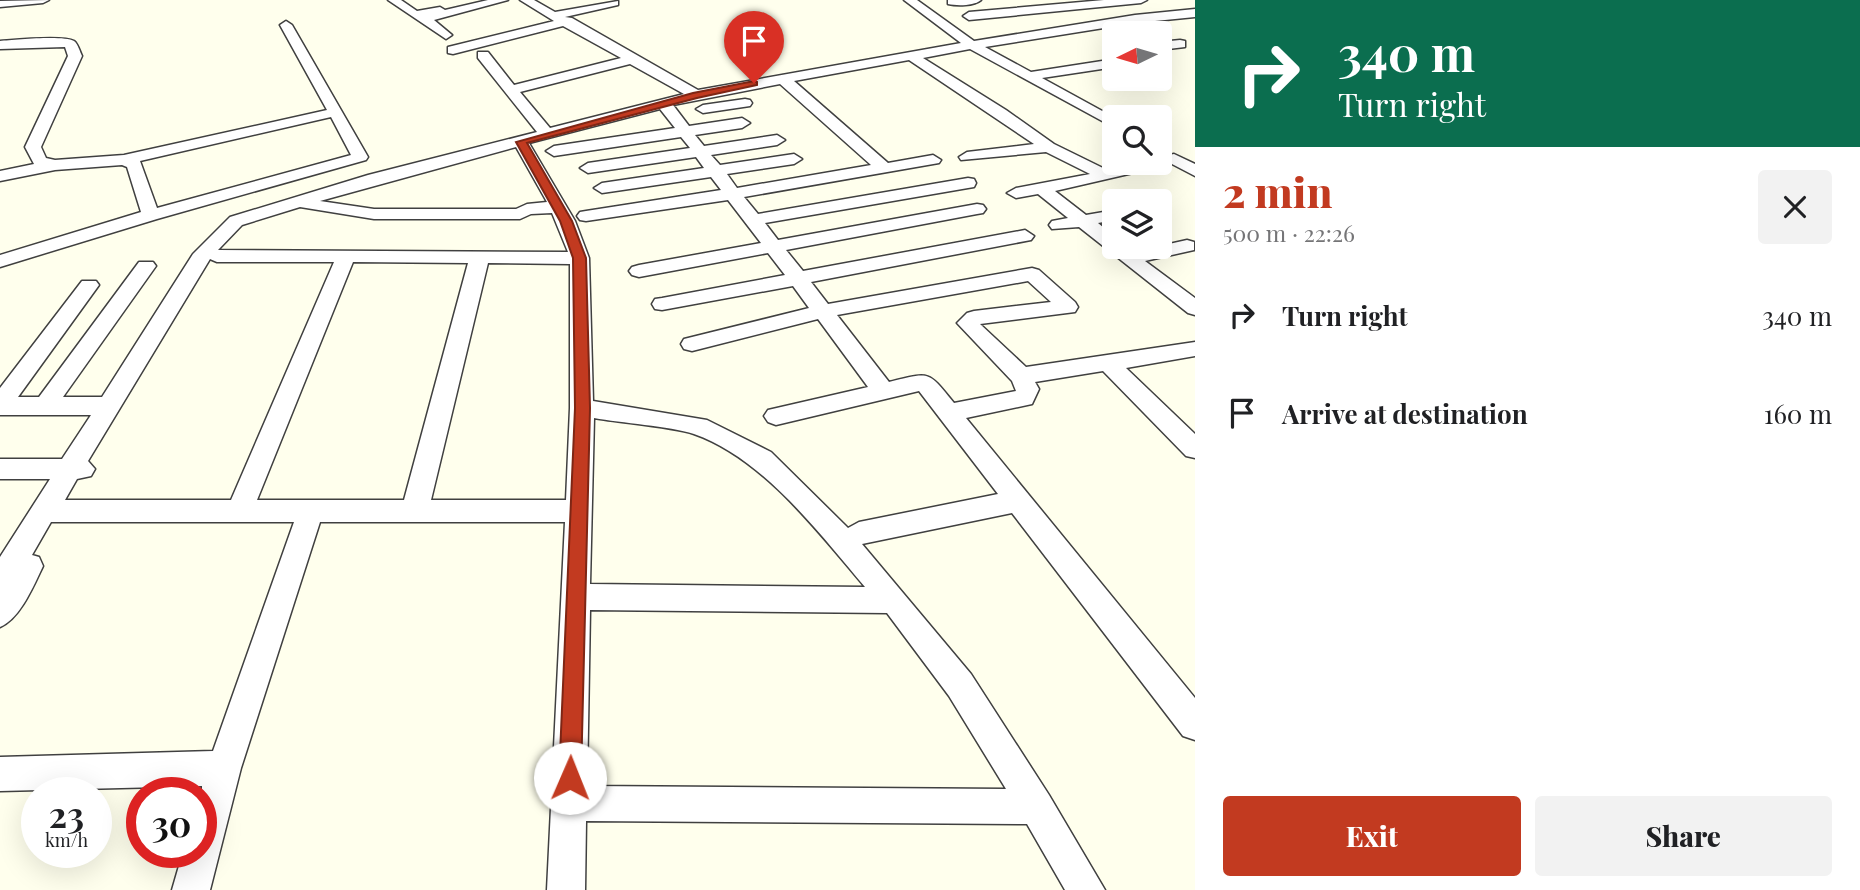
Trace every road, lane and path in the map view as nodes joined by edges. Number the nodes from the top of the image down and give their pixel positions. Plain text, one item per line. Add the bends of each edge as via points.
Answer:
1 (43, 0) edge
2 (394, 0) edge
3 (425, 0) edge
4 (561, 0) edge
5 (910, 0) edge
6 (975, 0) edge
7 (1046, 0) edge
8 (1141, 0) edge
9 (952, 2) dead end
10 (495, 3) edge
11 (532, 3) edge
12 (614, 3) dead end
13 (0, 4) edge
14 (462, 5) edge
15 (1059, 7) junction
16 (440, 10) junction
17 (1195, 13) edge
18 (969, 16) dead end
19 (562, 18) junction
20 (477, 23) dead end
21 (1087, 24) junction
22 (286, 25) dead end
23 (992, 29) dead end
24 (1047, 33) junction
25 (446, 34) dead end
26 (1180, 44) dead end
27 (0, 45) edge
28 (972, 45) junction
29 (1172, 45) edge
30 (453, 50) dead end
31 (483, 55) dead end
32 (911, 56) junction
33 (633, 59) junction
34 (1102, 59) edge
35 (1102, 64) edge
36 (1031, 76) junction
37 (661, 78) junction
38 (783, 79) junction
39 (511, 90) junction
40 (696, 95) junction
41 (745, 103) dead end
42 (671, 106) junction
43 (335, 112) junction
44 (1102, 117) edge
45 (742, 124) dead end
46 (685, 131) junction
47 (547, 135) junction
48 (777, 140) dead end
49 (521, 142) junction
50 (1048, 147) junction
51 (554, 151) dead end
52 (701, 151) junction
53 (967, 158) dead end
54 (794, 159) dead end
55 (124, 160) junction
56 (933, 160) dead end
57 (1172, 162) edge
58 (55, 165) junction
59 (588, 168) dead end
60 (884, 169) junction
61 (1195, 171) edge
62 (716, 172) junction
63 (1110, 175) edge
64 (0, 176) edge
65 (1107, 176) junction
66 (968, 183) dead end
67 (602, 188) dead end
68 (1041, 188) junction
69 (1016, 193) dead end
70 (732, 194) junction
71 (294, 203) junction
72 (558, 208) junction
73 (977, 209) dead end
74 (151, 215) junction
75 (586, 216) dead end
76 (1102, 217) edge
77 (753, 220) junction
78 (1081, 221) junction
79 (1058, 225) dead end
80 (1025, 236) dead end
81 (1102, 239) edge
82 (1187, 246) dead end
83 (774, 247) junction
84 (1172, 248) edge
85 (215, 252) junction
86 (345, 258) junction
87 (579, 258) junction
88 (479, 259) junction
89 (1127, 259) edge
90 (0, 261) edge
91 (146, 266) dead end
92 (639, 271) dead end
93 (798, 279) junction
94 (89, 285) dead end
95 (1151, 299) dead end
96 (1187, 299) edge
97 (662, 304) dead end
98 (823, 311) junction
99 (692, 344) dead end
100 (1195, 349) edge
101 (1108, 363) junction
102 (1021, 376) junction
103 (884, 391) junction
104 (0, 405) edge
105 (45, 405) junction
106 (110, 406) junction
107 (582, 408) junction
108 (950, 412) junction
109 (776, 416) dead end
110 (1195, 449) edge
111 (0, 469) edge
112 (80, 469) junction
113 (1019, 501) junction
114 (311, 510) junction
115 (415, 510) junction
116 (54, 511) junction
117 (239, 511) junction
118 (579, 511) junction
119 (859, 533) dead end
120 (575, 597) junction
121 (894, 600) junction
122 (1, 602) edge
123 (1195, 724) edge
124 (224, 768) junction
125 (0, 774) edge
126 (217, 794) edge
127 (569, 803) junction
128 (1037, 807) junction
129 (197, 868) edge
130 (191, 890) edge
131 (566, 890) edge
132 (1086, 890) edge

1 - 13 street
2 - 16 street via 415,15
3 - 16 street
4 - 11 street
5 - 28 street
6 - 9 street
7 - 15 street
8 - 15 street
10 - 14 street
11 - 19 street
12 - 19 street
14 - 16 street
14 - 20 street
14 - 25 street via 424,19
15 - 18 street
15 - 21 street
17 - 21 street
19 - 30 street
19 - 33 street
21 - 23 street
21 - 24 street
22 - 43 street
24 - 28 street
24 - 34 street
26 - 29 street
27 - 58 street via 70,44 75,56 33,147 40,161
28 - 32 street
28 - 36 street
31 - 39 street
32 - 38 street
32 - 50 street
33 - 37 street
33 - 39 street
35 - 36 street
36 - 44 street
37 - 40 street
37 - 42 street
38 - 40 street
38 - 60 street
39 - 47 street
40 - 42 street
41 - 42 street
42 - 46 street
42 - 47 street
43 - 55 street
43 - 74 street via 360,157
45 - 46 street
46 - 51 street
46 - 52 street
47 - 49 street
48 - 52 street
49 - 71 street
49 - 72 street
50 - 53 street
50 - 65 street
52 - 59 street
52 - 62 street
54 - 62 street
55 - 58 street
55 - 74 street via 134,164
56 - 60 street
57 - 61 street
58 - 64 street
60 - 70 street
62 - 67 street
62 - 70 street
63 - 65 street
65 - 68 street
66 - 77 street
68 - 69 street
68 - 78 street
70 - 75 street
70 - 77 street
71 - 72 street via 388,214 520,214 527,209
71 - 85 street via 228,225
72 - 87 street
73 - 83 street
74 - 90 street
76 - 78 street
77 - 83 street
78 - 79 street
78 - 81 street
80 - 93 street
82 - 84 street
83 - 92 street
83 - 93 street
85 - 86 street
85 - 106 street via 200,258
85 - 112 street
86 - 88 street
86 - 117 street
87 - 88 street
87 - 107 street
88 - 115 street
89 - 96 street
91 - 105 street
93 - 97 street
93 - 98 street
94 - 104 street
95 - 96 street
98 - 99 street
98 - 102 street via 1032,274 1068,307 974,318 967,323
98 - 103 street
100 - 101 street
101 - 102 street
101 - 110 street
102 - 108 street via 1028,389 1024,398
103 - 108 street via 924,382
103 - 109 street
104 - 105 street
105 - 106 street
106 - 112 street
107 - 118 street
107 - 121 street via 699,426 762,459 829,525
108 - 113 street
111 - 112 street
112 - 116 street
113 - 119 street
113 - 123 street
114 - 115 street
114 - 117 street
114 - 124 street
115 - 118 street
116 - 117 street
116 - 122 street
118 - 120 street
120 - 121 street
120 - 127 street
121 - 128 street via 960,685
124 - 125 street
124 - 126 street
127 - 128 street
127 - 131 street
128 - 132 street
129 - 130 street

